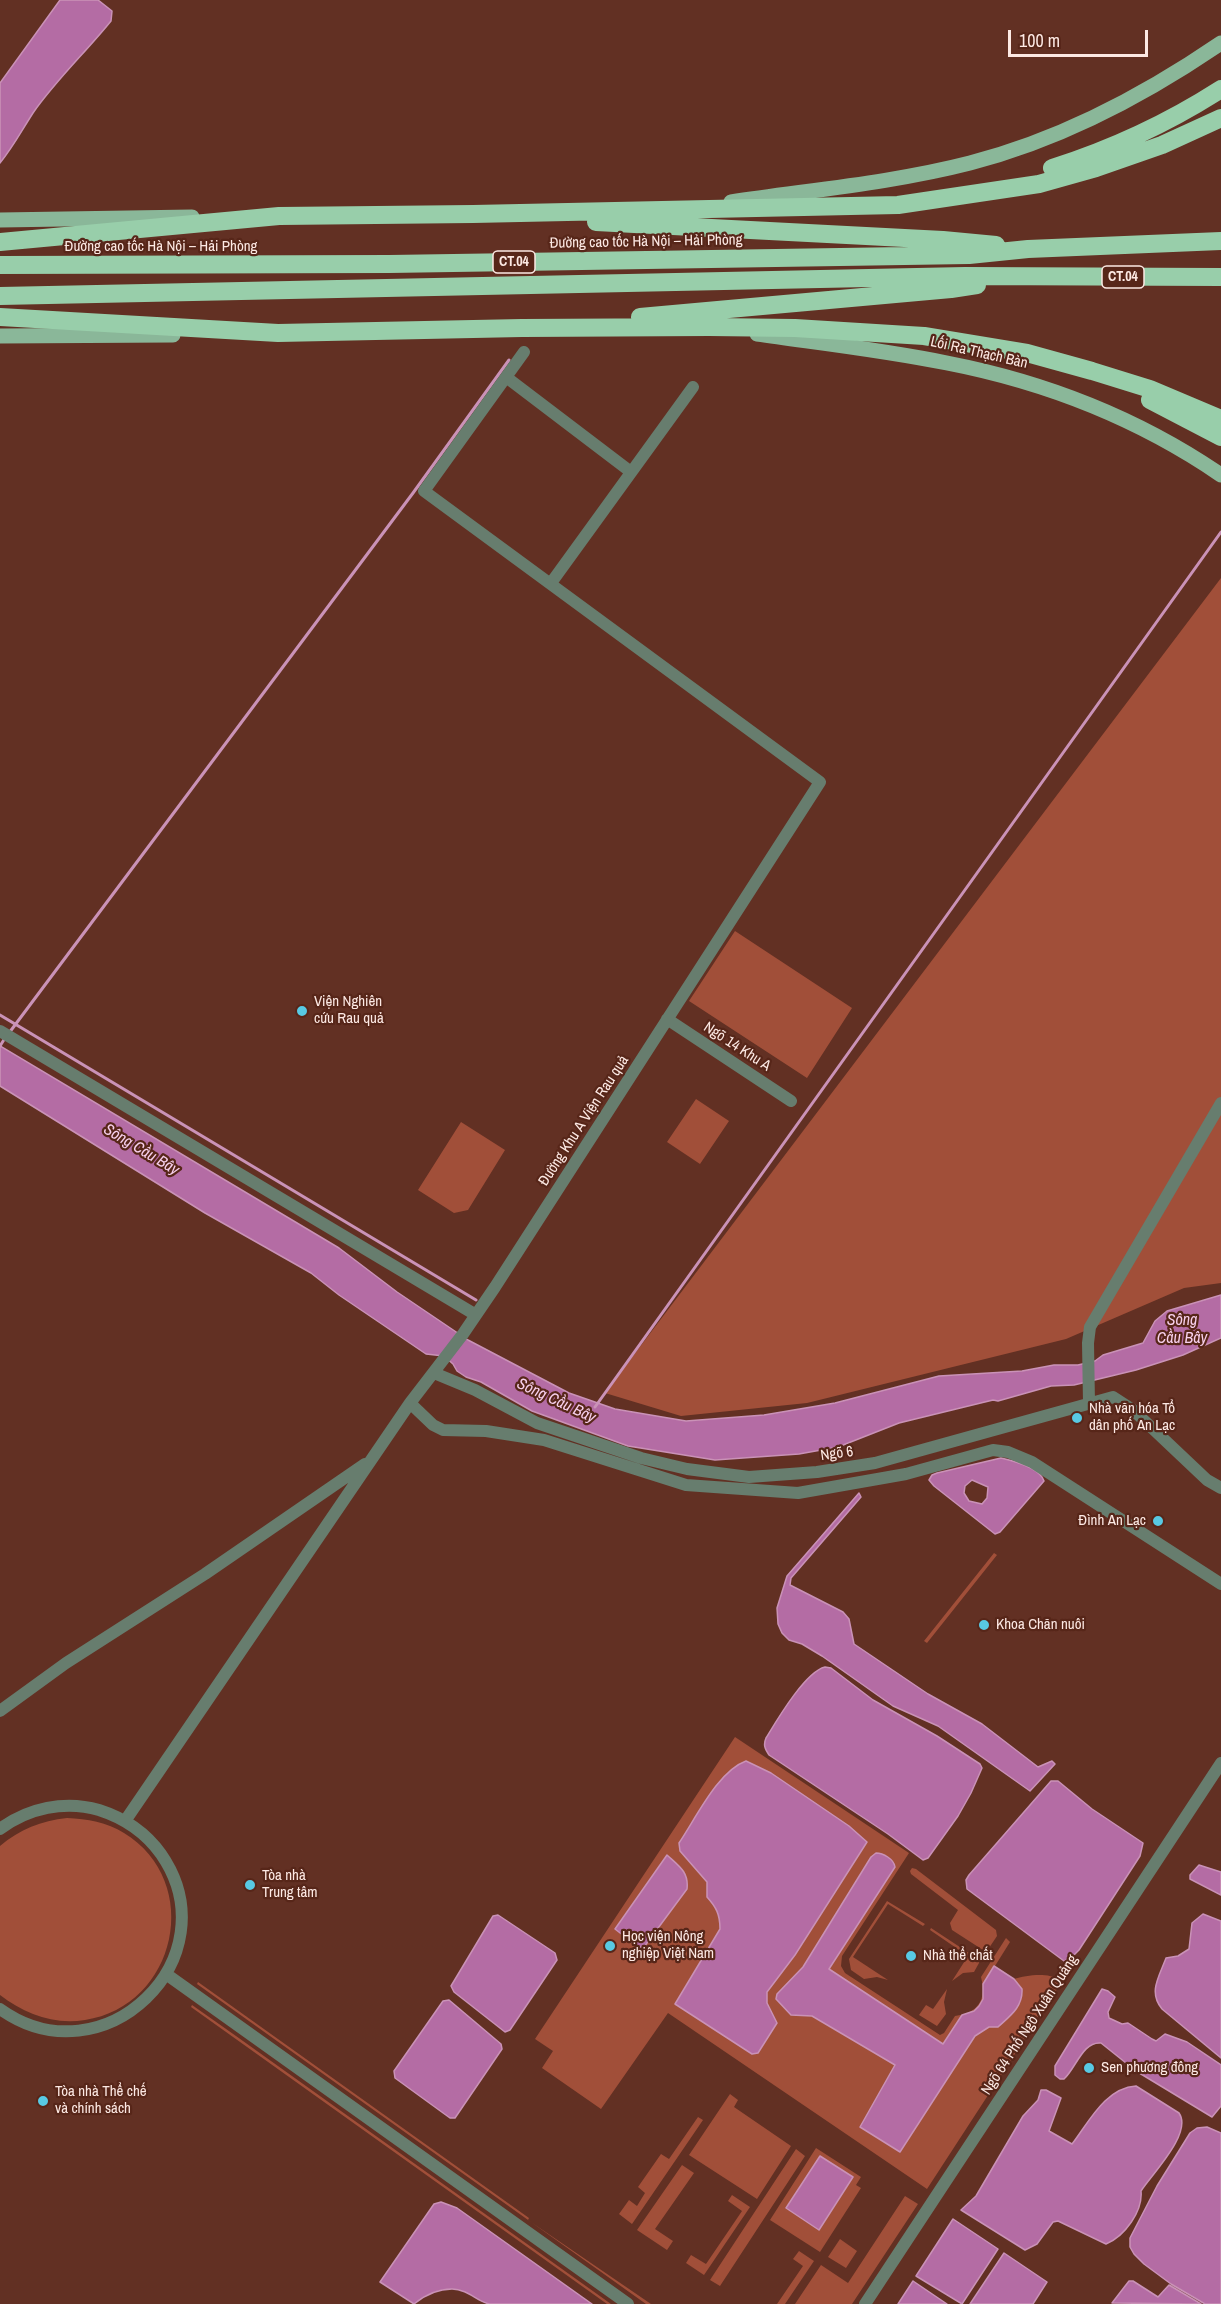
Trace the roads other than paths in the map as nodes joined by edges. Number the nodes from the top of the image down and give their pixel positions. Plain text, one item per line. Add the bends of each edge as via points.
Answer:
1 (1221, 43) edge
2 (1221, 89) edge
3 (1221, 118) edge
4 (966, 196) junction
5 (686, 210) junction
6 (473, 214) junction
7 (279, 216) junction
8 (0, 220) edge
9 (1221, 241) edge
10 (0, 242) edge
11 (1028, 249) junction
12 (0, 265) edge
13 (1026, 277) junction
14 (1221, 277) edge
15 (0, 296) edge
16 (0, 317) edge
17 (709, 327) junction
18 (522, 328) junction
19 (278, 333) junction
20 (0, 336) edge
21 (524, 352) dead end
22 (1092, 371) junction
23 (506, 377) junction
24 (693, 387) dead end
25 (1221, 419) edge
26 (1221, 437) edge
27 (631, 472) junction
28 (1221, 475) edge
29 (551, 583) junction
30 (667, 1019) junction
31 (0, 1031) edge
32 (791, 1101) dead end
33 (1221, 1103) edge
34 (476, 1315) junction
35 (436, 1372) junction
36 (1089, 1399) junction
37 (410, 1403) junction
38 (371, 1460) junction
39 (1221, 1488) edge
40 (1221, 1584) edge
41 (0, 1711) edge
42 (1221, 1763) edge
43 (125, 1821) junction
44 (0, 1829) edge
45 (166, 1974) junction
46 (0, 2009) edge
47 (628, 2304) edge
48 (865, 2304) edge

1 - 5 main road via 1143,93 1053,135 971,163
2 - 4 highway via 1109,148
3 - 4 highway via 1162,145 1096,168 1039,184
4 - 5 highway, Đường cao tốc Hà Nội – Hải Phòng via 898,205
5 - 6 highway, Đường cao tốc Hà Nội – Hải Phòng
6 - 7 highway, Đường cao tốc Hà Nội – Hải Phòng
6 - 11 highway via 943,240
7 - 8 main road
7 - 10 highway, Đường cao tốc Hà Nội – Hải Phòng
9 - 11 highway, Đường cao tốc Hà Nội – Hải Phòng / CT.04
11 - 12 highway, Đường cao tốc Hà Nội – Hải Phòng / CT.04 via 945,256
13 - 14 highway, CT.04
13 - 15 highway, CT.04
13 - 18 highway via 951,289
16 - 19 highway
17 - 18 highway
17 - 22 highway via 924,336 1026,353
17 - 28 main road, Lối Ra Thạch Bàn via 914,356 1022,381 1126,421
18 - 19 highway
19 - 20 main road
21 - 23 street
22 - 25 highway via 1150,389
22 - 26 highway
23 - 27 street
23 - 29 street via 424,491
24 - 27 street
27 - 29 street
29 - 30 street, Đường Khu A Viện Rau quả via 820,782
30 - 32 street, Ngõ 14 Khu A
30 - 34 street, Đường Khu A Viện Rau quả
31 - 34 street
33 - 36 street via 1093,1321 1088,1335
34 - 35 street, Đường Khu A Viện Rau quả
35 - 36 street, Ngõ 6 via 537,1423 641,1458 749,1477 875,1463
35 - 37 street, Đường Khu A Viện Rau quả
36 - 39 street, Ngõ 6 via 1116,1398 1207,1480
37 - 38 street, Đường Khu A Viện Rau quả
37 - 40 street via 443,1430 486,1431 544,1440 686,1485 798,1493 906,1474 993,1450 1008,1452 1032,1462
38 - 41 street
38 - 43 street, Đường Khu A Viện Rau quả
42 - 48 street, Ngõ 64 Phố Ngô Xuân Quảng
43 - 44 street via 96,1809 58,1806 22,1816
43 - 45 street via 158,1850 176,1884 180,1931
45 - 46 street via 133,2011 90,2029 44,2029
45 - 47 street

